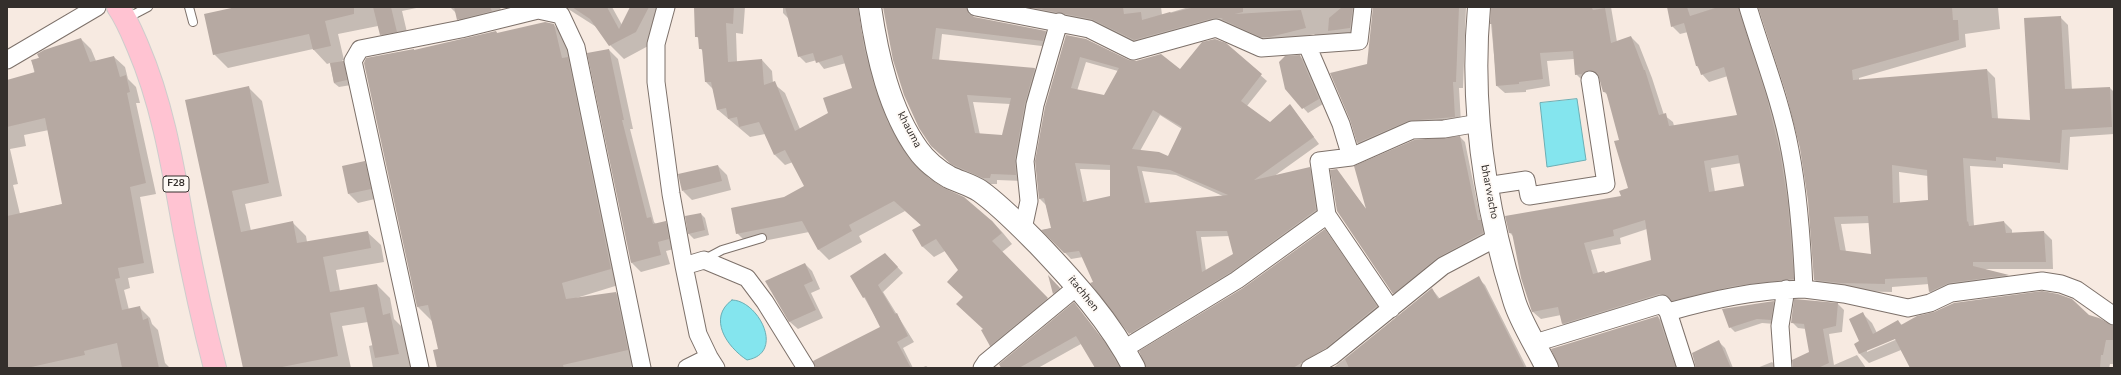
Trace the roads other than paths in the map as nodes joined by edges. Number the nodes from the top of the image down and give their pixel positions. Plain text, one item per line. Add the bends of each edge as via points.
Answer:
1 (97, 7) edge
2 (148, 7) edge
3 (189, 7) edge
4 (666, 7) edge
5 (870, 7) edge
6 (976, 7) edge
7 (1363, 7) edge
8 (1479, 7) edge
9 (1748, 7) edge
10 (122, 13) edge
11 (193, 22) dead end
12 (1059, 22) junction
13 (1307, 45) junction
14 (7, 60) edge
15 (1590, 80) dead end
16 (1479, 123) junction
17 (1351, 157) junction
18 (1486, 186) junction
19 (1327, 215) junction
20 (1023, 229) junction
21 (1498, 237) junction
22 (762, 238) dead end
23 (704, 260) junction
24 (684, 266) junction
25 (1078, 286) junction
26 (1786, 289) junction
27 (1804, 289) junction
28 (1391, 309) junction
29 (1668, 312) junction
30 (2114, 316) edge
31 (1535, 343) junction
32 (1129, 358) edge
33 (713, 362) edge
34 (1335, 362) edge
35 (215, 368) edge
36 (420, 368) edge
37 (642, 368) edge
38 (687, 368) edge
39 (806, 368) edge
40 (982, 368) edge
41 (1310, 368) edge
42 (1547, 368) edge
43 (1686, 368) edge
44 (1783, 368) edge

1 - 14 street
2 - 10 lane
3 - 11 lane
4 - 24 street via 656,44 656,82 671,194
5 - 20 street, khauma via 887,84 907,132 918,150 948,177 979,191
6 - 12 street via 1008,15
7 - 13 street via 1360,40
8 - 16 street, bharwacho
9 - 27 street via 1790,149 1799,209
10 - 35 main road, F28 via 146,64 158,101 199,306
12 - 13 street via 1089,29 1133,51 1216,28 1261,48
12 - 20 street via 1031,126 1025,161 1028,201
13 - 17 street via 1341,124
15 - 18 street via 1606,184 1529,196 1526,180
16 - 17 street via 1444,129 1412,130
16 - 18 street, bharwacho
17 - 19 street via 1319,161
18 - 21 street, bharwacho
19 - 28 street
19 - 32 street
20 - 25 street, itachhen
21 - 28 street via 1443,266
21 - 31 street, bharwacho via 1514,301
22 - 23 lane via 722,250
23 - 24 street
23 - 39 street via 747,278
24 - 33 street via 698,334
25 - 32 street, itachhen
25 - 40 street
26 - 27 street
26 - 29 street via 1723,297
26 - 44 street via 1780,326
27 - 30 street via 1844,294 1908,308 1930,303 1952,293 2042,282 2061,284 2077,290
28 - 34 street
29 - 31 street via 1662,304
29 - 43 street
31 - 42 street, bharwacho
33 - 38 street
34 - 41 street
36 - 37 street via 353,61 360,50 538,10 561,15 576,47

